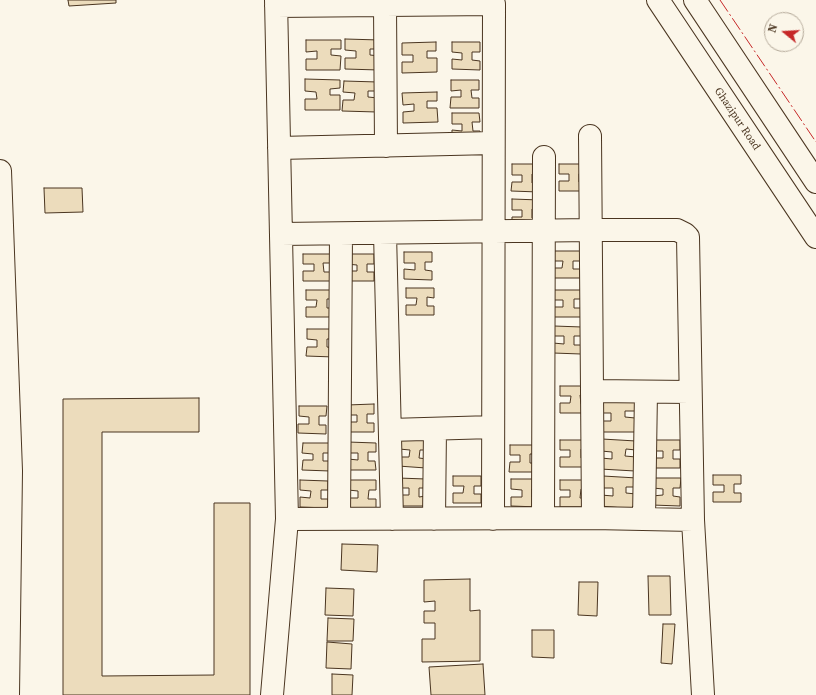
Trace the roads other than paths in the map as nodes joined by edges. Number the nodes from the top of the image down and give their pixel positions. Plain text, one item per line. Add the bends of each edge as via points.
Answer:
1 (658, 0) edge
2 (694, 0) edge
3 (492, 2) edge
4 (276, 3) edge
5 (385, 6) junction
6 (590, 136) dead end
7 (493, 143) junction
8 (386, 146) junction
9 (279, 148) junction
10 (544, 157) dead end
11 (0, 171) edge
12 (816, 182) edge
13 (591, 230) junction
14 (544, 231) junction
15 (493, 232) junction
16 (385, 233) junction
17 (281, 234) junction
18 (341, 234) junction
19 (816, 237) edge
20 (592, 391) junction
21 (646, 392) junction
22 (690, 392) junction
23 (493, 426) junction
24 (435, 429) junction
25 (390, 430) junction
26 (6, 471) edge
27 (543, 518) junction
28 (593, 518) junction
29 (286, 519) junction
30 (339, 519) junction
31 (392, 519) junction
32 (434, 519) junction
33 (493, 519) junction
34 (644, 519) junction
35 (693, 520) junction
36 (8, 695) edge
37 (272, 695) edge
38 (703, 695) edge

1 - 19 street, Ghazipur Road
2 - 12 street
3 - 5 street
3 - 7 street
4 - 5 street
4 - 9 street
5 - 8 street
6 - 13 street
7 - 8 street
7 - 15 street
8 - 9 street
9 - 17 street
10 - 14 street
11 - 26 street
13 - 14 street
13 - 20 street
13 - 22 street via 677,230 688,237
14 - 15 street
14 - 27 street
15 - 16 street
15 - 23 street
16 - 18 street
16 - 25 street
17 - 18 street
17 - 29 street
18 - 30 street
20 - 21 street
20 - 28 street
21 - 22 street
21 - 34 street
22 - 35 street
23 - 24 street
23 - 33 street
24 - 25 street
24 - 32 street
25 - 31 street
26 - 36 street
27 - 28 street
27 - 33 street
28 - 34 street
29 - 30 street
29 - 37 street
30 - 31 street
31 - 32 street
32 - 33 street
34 - 35 street
35 - 38 street

